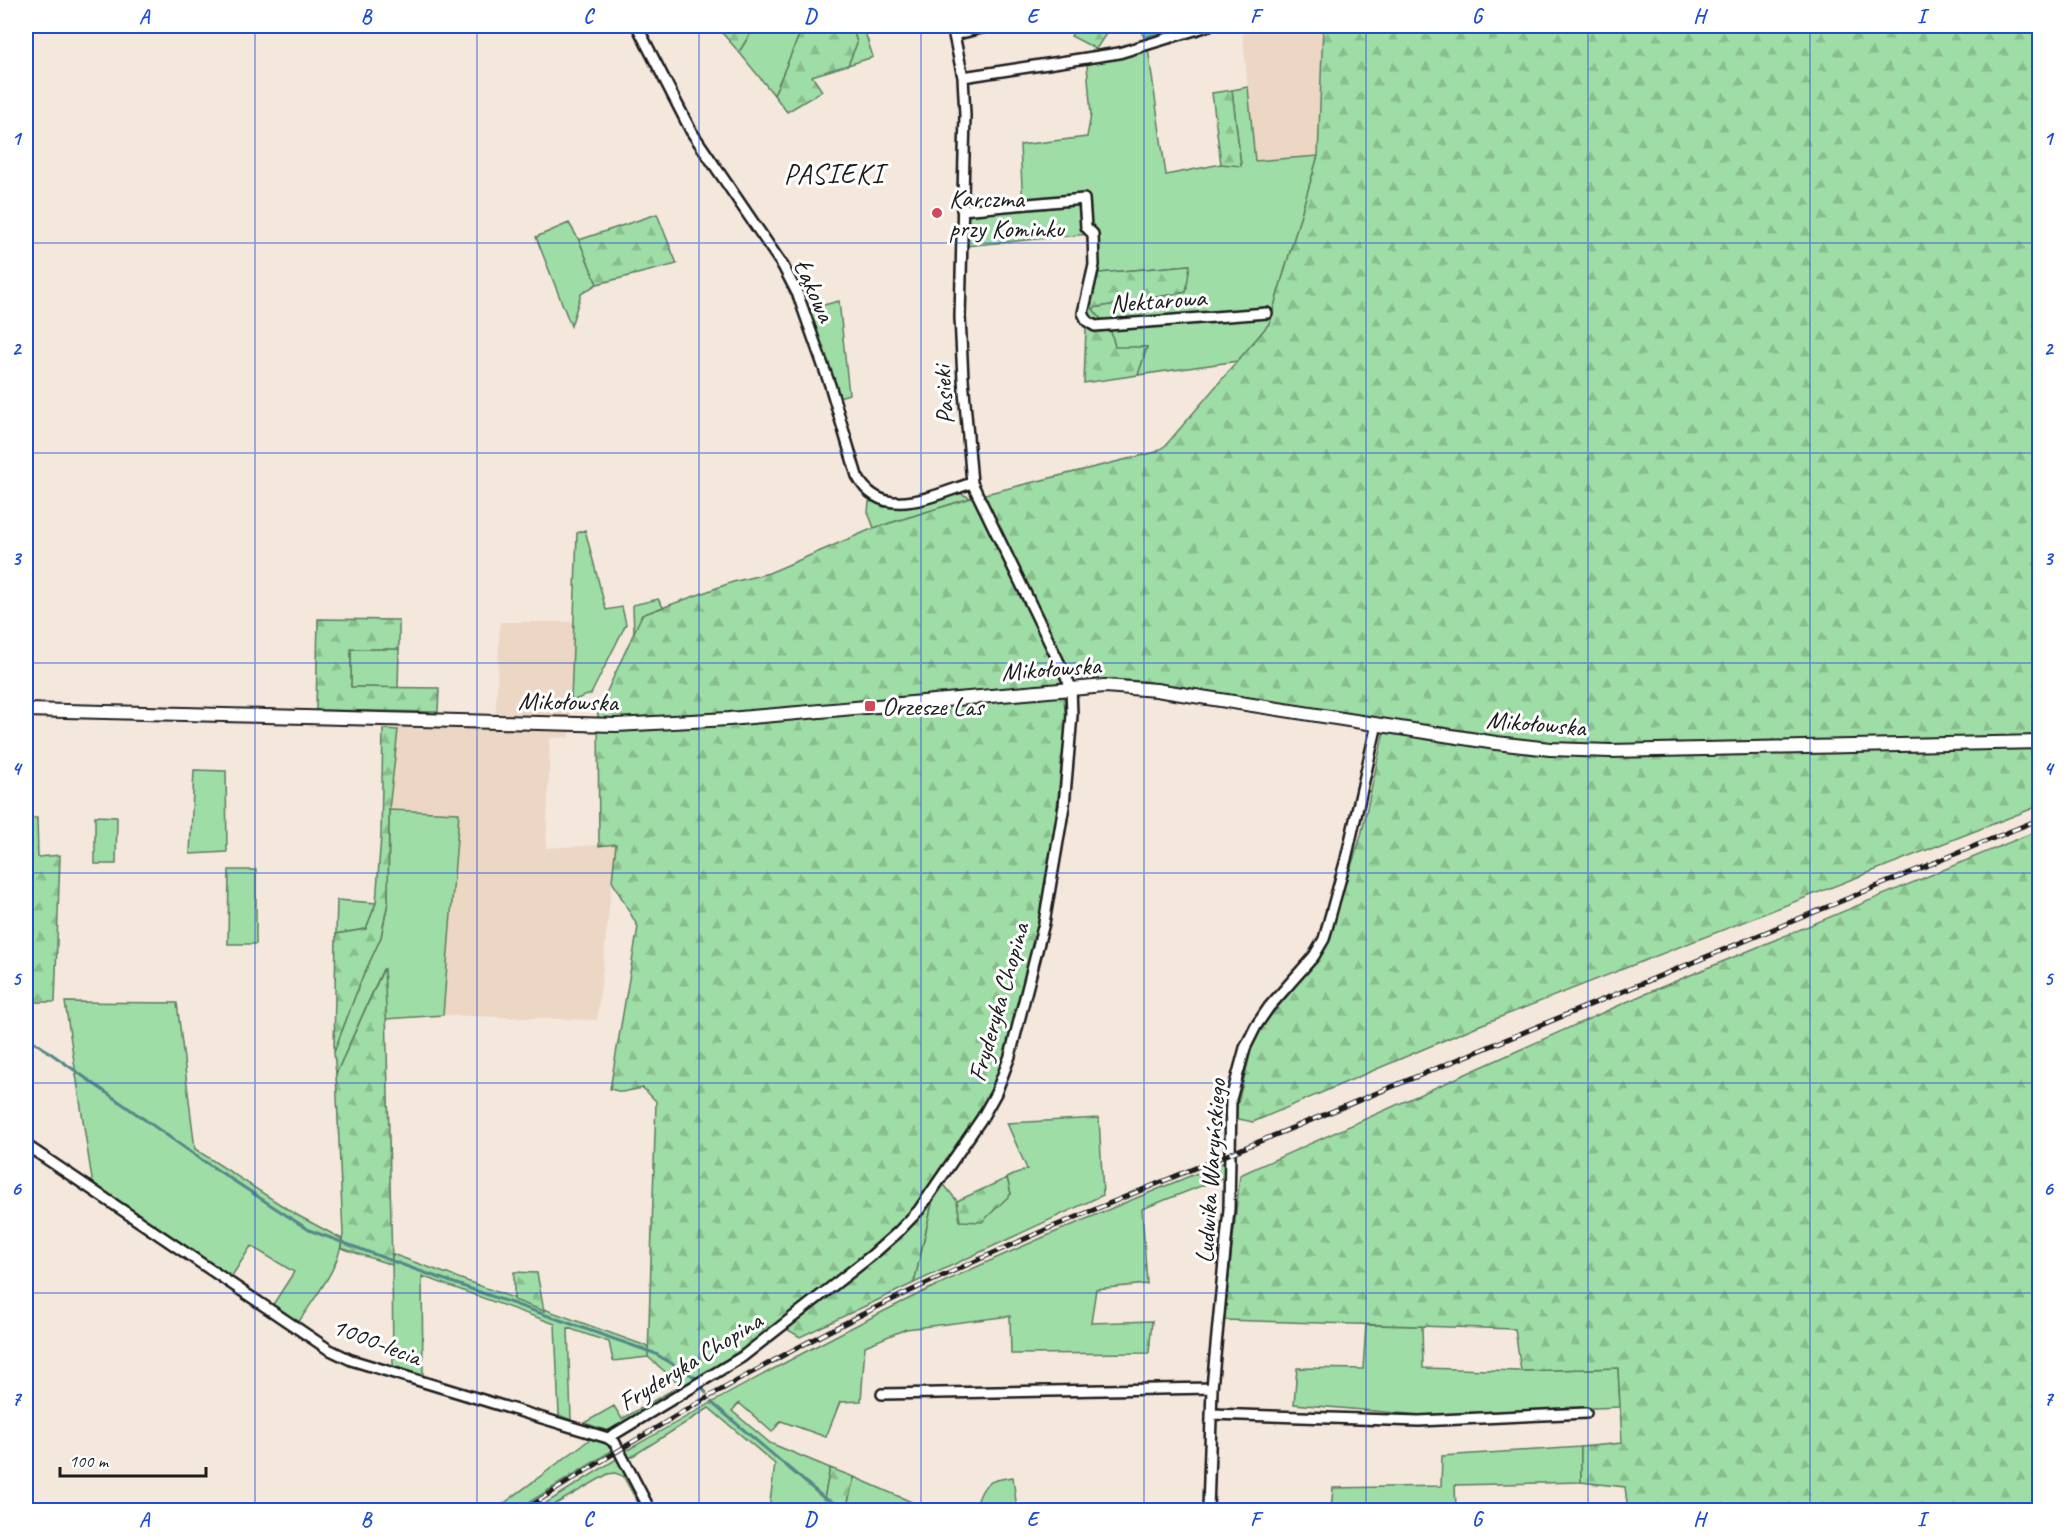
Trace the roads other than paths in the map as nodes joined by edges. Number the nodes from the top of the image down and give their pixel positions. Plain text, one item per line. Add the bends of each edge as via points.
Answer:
1 (637, 26) edge
2 (989, 26) edge
3 (1208, 26) edge
4 (953, 30) edge
5 (963, 77) junction
6 (962, 210) junction
7 (1267, 313) dead end
8 (972, 483) junction
9 (1071, 687) junction
10 (26, 710) edge
11 (1377, 724) junction
12 (2040, 742) edge
13 (26, 1145) edge
14 (1212, 1388) junction
15 (882, 1394) dead end
16 (1586, 1413) dead end
17 (1211, 1414) junction
18 (608, 1438) junction
19 (650, 1510) edge
20 (1208, 1510) edge

1 - 8 street, Łąkowa via 692,131 783,266 798,295 863,488 884,501 898,504
2 - 4 street, Pasieki
3 - 5 street via 1119,53
4 - 5 street, Pasieki
5 - 6 street, Pasieki
6 - 7 street, Nektarowa via 1084,199 1086,227 1094,234 1094,265 1083,313 1095,326
6 - 8 street, Pasieki via 960,317
8 - 9 street, Pasieki
9 - 10 main road, Mikołowska via 717,720 616,725
9 - 11 main road, Mikołowska via 1156,690
9 - 18 street, Fryderyka Chopina via 1064,806 1044,923 1004,1075 972,1134 919,1210 871,1256 742,1358
11 - 12 main road, Mikołowska via 1550,750
11 - 14 street, Ludwika Waryńskiego via 1324,939 1256,1026 1237,1074 1230,1111 1229,1209
13 - 18 street, 1000-lecia via 328,1349 351,1360
14 - 15 street
14 - 17 street, Ludwika Waryńskiego
16 - 17 street via 1419,1421
17 - 20 street, Ludwika Waryńskiego
18 - 19 street via 615,1443

